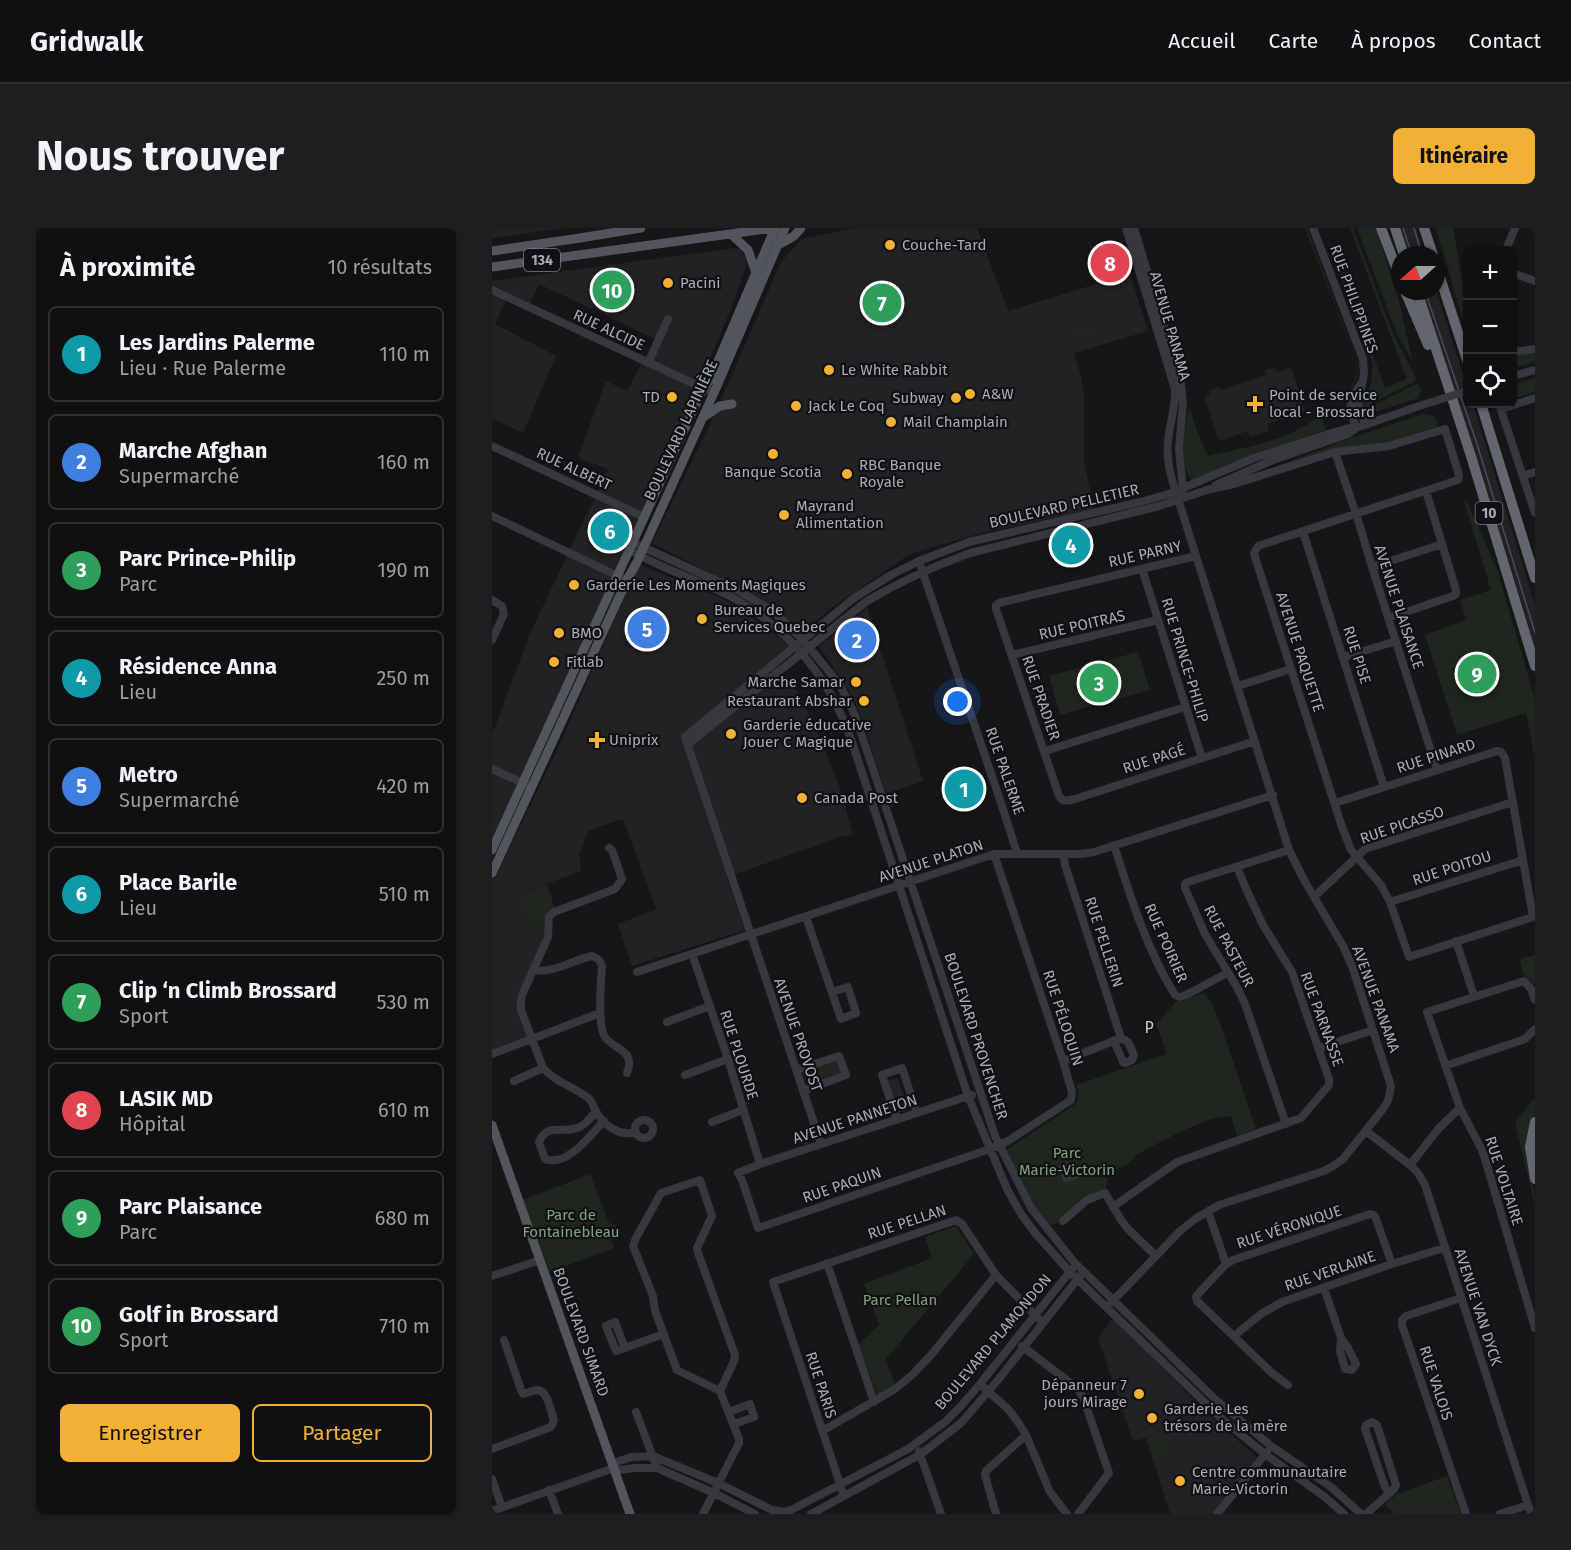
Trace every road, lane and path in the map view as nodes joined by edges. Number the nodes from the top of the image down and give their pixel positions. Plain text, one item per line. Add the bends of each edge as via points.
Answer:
1 (641, 228) edge
2 (774, 228) edge
3 (785, 228) edge
4 (801, 228) edge
5 (1126, 228) edge
6 (1134, 228) edge
7 (1313, 228) edge
8 (1381, 228) edge
9 (1395, 228) edge
10 (1424, 228) edge
11 (1515, 228) edge
12 (730, 234) junction
13 (778, 245) junction
14 (1401, 246) edge
15 (1430, 246) edge
16 (1508, 246) edge
17 (492, 251) edge
18 (1391, 254) edge
19 (492, 267) edge
20 (756, 273) junction
21 (1517, 275) edge
22 (1535, 281) edge
23 (492, 290) edge
24 (1445, 292) edge
25 (1409, 300) edge
26 (1419, 300) edge
27 (668, 319) dead end
28 (1535, 349) edge
29 (1517, 351) edge
30 (1465, 354) edge
31 (648, 363) junction
32 (1535, 370) edge
33 (1517, 375) edge
34 (1444, 378) junction
35 (1363, 380) junction
36 (704, 389) junction
37 (1463, 392) edge
38 (714, 393) junction
39 (1535, 398) edge
40 (1517, 402) edge
41 (732, 404) dead end
42 (1482, 408) edge
43 (1501, 408) edge
44 (703, 417) junction
45 (1365, 424) junction
46 (1356, 428) junction
47 (492, 446) edge
48 (1335, 452) junction
49 (1535, 472) edge
50 (1523, 476) junction
51 (1458, 480) joint
52 (1426, 491) junction
53 (1201, 492) junction
54 (1180, 496) junction
55 (1535, 513) edge
56 (1356, 514) junction
57 (492, 516) edge
58 (644, 517) junction
59 (1303, 532) junction
60 (1442, 544) junction
61 (630, 546) junction
62 (642, 552) junction
63 (1196, 556) junction
64 (919, 561) junction
65 (1372, 567) junction
66 (1142, 569) junction
67 (923, 571) junction
68 (891, 575) junction
69 (617, 576) junction
70 (1535, 578) edge
71 (627, 580) junction
72 (896, 584) junction
73 (492, 600) edge
74 (996, 605) joint
75 (1388, 618) junction
76 (1158, 620) junction
77 (492, 640) edge
78 (803, 640) junction
79 (1396, 641) junction
80 (796, 646) junction
81 (809, 647) junction
82 (802, 653) junction
83 (1012, 655) junction
84 (1344, 657) junction
85 (1535, 666) edge
86 (1291, 669) junction
87 (1238, 686) junction
88 (1185, 707) junction
89 (686, 740) junction
90 (1255, 741) junction
91 (1045, 752) junction
92 (1202, 758) junction
93 (492, 769) edge
94 (1437, 770) junction
95 (527, 785) junction
96 (1384, 787) junction
97 (1273, 795) junction
98 (1062, 800) joint
99 (1513, 802) junction
100 (1335, 803) junction
101 (1114, 845) junction
102 (609, 848) dead end
103 (492, 850) edge
104 (1289, 850) junction
105 (994, 854) junction
106 (1017, 854) junction
107 (1063, 854) junction
108 (1356, 856) junction
109 (1523, 860) junction
110 (1237, 867) junction
111 (492, 872) edge
112 (911, 882) junction
113 (900, 885) junction
114 (1314, 897) junction
115 (1390, 902) junction
116 (806, 917) junction
117 (750, 935) junction
118 (1456, 941) junction
119 (692, 954) junction
120 (1408, 957) joint
121 (533, 969) junction
122 (637, 972) dead end
123 (1227, 973) junction
124 (832, 992) dead end
125 (1474, 996) junction
126 (1535, 1000) edge
127 (710, 1006) junction
128 (600, 1013) junction
129 (667, 1022) dead end
130 (1535, 1029) edge
131 (1373, 1030) junction
132 (531, 1039) junction
133 (1319, 1048) junction
134 (492, 1054) edge
135 (728, 1059) junction
136 (1063, 1061) junction
137 (1445, 1066) junction
138 (543, 1068) junction
139 (796, 1070) junction
140 (627, 1073) dead end
141 (685, 1075) dead end
142 (514, 1081) dead end
143 (803, 1091) junction
144 (980, 1091) junction
145 (968, 1096) junction
146 (1460, 1108) junction
147 (743, 1110) junction
148 (596, 1111) junction
149 (917, 1113) junction
150 (897, 1120) junction
151 (604, 1121) junction
152 (712, 1122) dead end
153 (1535, 1122) edge
154 (1286, 1124) junction
155 (492, 1125) edge
156 (1366, 1131) junction
157 (636, 1132) dead end
158 (821, 1144) junction
159 (999, 1145) junction
160 (990, 1149) junction
161 (760, 1164) junction
162 (1410, 1165) junction
163 (738, 1173) joint
164 (1535, 1179) edge
165 (1114, 1206) junction
166 (1208, 1211) junction
167 (1063, 1221) dead end
168 (1444, 1248) junction
169 (1156, 1256) junction
170 (540, 1260) junction
171 (826, 1263) junction
172 (1076, 1264) junction
173 (1226, 1264) junction
174 (1392, 1264) junction
175 (1069, 1271) junction
176 (1084, 1271) junction
177 (996, 1275) junction
178 (492, 1276) edge
179 (1077, 1279) junction
180 (773, 1282) joint
181 (1324, 1288) junction
182 (1461, 1298) junction
183 (1114, 1300) junction
184 (1107, 1307) junction
185 (1033, 1315) junction
186 (1042, 1323) junction
187 (1535, 1328) edge
188 (664, 1334) junction
189 (1233, 1336) junction
190 (1341, 1338) dead end
191 (504, 1340) dead end
192 (1014, 1340) junction
193 (625, 1347) dead end
194 (1024, 1348) junction
195 (980, 1384) junction
196 (1288, 1385) dead end
197 (720, 1391) junction
198 (989, 1392) junction
199 (1217, 1401) junction
200 (874, 1402) junction
201 (1210, 1408) junction
202 (636, 1412) dead end
203 (729, 1412) junction
204 (734, 1424) junction
205 (822, 1431) junction
206 (1026, 1435) junction
207 (916, 1444) junction
208 (1271, 1446) junction
209 (492, 1449) edge
210 (921, 1454) junction
211 (1265, 1455) junction
212 (652, 1456) junction
213 (614, 1468) junction
214 (657, 1468) junction
215 (492, 1479) edge
216 (718, 1483) junction
217 (840, 1485) junction
218 (549, 1491) junction
219 (714, 1493) junction
220 (1389, 1493) junction
221 (844, 1496) junction
222 (1528, 1505) junction
223 (502, 1508) junction
224 (492, 1511) edge
225 (938, 1513) edge
226 (558, 1514) edge
227 (630, 1514) edge
228 (703, 1514) edge
229 (755, 1514) edge
230 (811, 1514) edge
231 (996, 1514) edge
232 (1067, 1514) edge
233 (1078, 1514) edge
234 (1217, 1514) edge
235 (1344, 1514) edge
236 (1360, 1514) edge
237 (1366, 1514) edge
238 (1466, 1514) edge
239 (1500, 1514) edge
240 (1531, 1514) edge

1 - 17 main road, 134
2 - 12 main road, 134
2 - 20 main road, BOULEVARD LAPINIÈRE
3 - 13 main road, BOULEVARD LAPINIÈRE
4 - 13 main road
5 - 54 street, AVENUE PANAMA via 1174,389 1169,466
6 - 54 street, AVENUE PANAMA via 1181,383
7 - 35 street, RUE PHILIPPINES via 1363,359
8 - 18 highway
9 - 14 highway
10 - 15 highway
11 - 16 street
12 - 19 main road, 134
12 - 20 main road via 748,250
13 - 38 main road, BOULEVARD LAPINIÈRE
20 - 36 main road, BOULEVARD LAPINIÈRE
21 - 22 street
23 - 31 street, RUE ALCIDE
24 - 30 highway
25 - 34 highway
26 - 34 highway, 10
27 - 31 street
28 - 29 street
31 - 36 street, RUE ALCIDE
32 - 33 street
34 - 85 highway, 10
35 - 45 street, RUE PHILIPPINES via 1358,404
35 - 46 street via 1350,404
36 - 38 street, RUE ALCIDE
36 - 58 main road, BOULEVARD LAPINIÈRE
37 - 45 street, BOULEVARD PELLETIER, bridge
38 - 44 main road, BOULEVARD LAPINIÈRE
39 - 40 street
41 - 44 main road via 720,406
42 - 70 highway, 10
43 - 50 street
44 - 62 main road, BOULEVARD LAPINIÈRE
45 - 46 street, BOULEVARD PELLETIER
46 - 53 street, BOULEVARD PELLETIER
46 - 54 street, BOULEVARD PELLETIER via 1338,430 1254,458
47 - 58 street, RUE ALBERT
48 - 51 street, BOULEVARD PELLETIER via 1389,446 1445,429
48 - 53 street, BOULEVARD PELLETIER
48 - 56 street, AVENUE PLAISANCE
49 - 50 street
50 - 55 street
51 - 52 street, AVENUE PAQUETTE
52 - 56 street, AVENUE PAQUETTE
52 - 60 street
53 - 54 street, BOULEVARD PELLETIER
54 - 63 street, AVENUE PANAMA
54 - 64 street, BOULEVARD PELLETIER via 969,542
54 - 67 street, BOULEVARD PELLETIER via 1117,517 970,553
56 - 59 street, AVENUE PAQUETTE
56 - 65 street, AVENUE PLAISANCE
57 - 69 street
58 - 61 main road, BOULEVARD LAPINIÈRE
59 - 84 street, RUE PISE
59 - 86 street, AVENUE PAQUETTE via 1258,546 1254,554
60 - 65 street
60 - 75 street via 1456,594
61 - 62 street, BOULEVARD PROVENCHER
61 - 69 main road, BOULEVARD LAPINIÈRE
62 - 71 main road, BOULEVARD LAPINIÈRE
62 - 78 street, BOULEVARD PROVENCHER via 739,591 775,613
62 - 80 street, BOULEVARD PROVENCHER via 735,599 771,622
63 - 66 street, RUE PARNY
63 - 87 street, AVENUE PANAMA
64 - 67 street, RUE PALERME
64 - 68 street, BOULEVARD PELLETIER
65 - 75 street, AVENUE PLAISANCE
66 - 74 street, RUE PARNY
66 - 76 street, RUE PRINCE-PHILIP
67 - 72 street, BOULEVARD PELLETIER
67 - 106 street, RUE PALERME
68 - 72 street
68 - 78 street, BOULEVARD PELLETIER via 854,598
69 - 71 street
69 - 95 main road, BOULEVARD LAPINIÈRE via 558,704
71 - 95 main road, BOULEVARD LAPINIÈRE
72 - 81 street, BOULEVARD PELLETIER via 852,612
73 - 77 street via 504,610
74 - 83 street, RUE PRADIER
75 - 79 street, AVENUE PLAISANCE
76 - 83 street, RUE POITRAS
76 - 88 street, RUE PRINCE-PHILIP
78 - 80 street, BOULEVARD PELLETIER
78 - 81 street, BOULEVARD PROVENCHER
79 - 84 street
79 - 94 street, AVENUE PLAISANCE
80 - 82 street, BOULEVARD PROVENCHER
80 - 89 street, BOULEVARD PELLETIER
81 - 82 street, BOULEVARD PELLETIER
81 - 112 street, BOULEVARD PROVENCHER via 840,685 855,715
82 - 89 street, BOULEVARD PELLETIER
82 - 113 street, BOULEVARD PROVENCHER via 826,684 845,722
83 - 91 street, RUE PRADIER
84 - 96 street, RUE PISE
86 - 87 street
86 - 100 street, AVENUE PAQUETTE
87 - 90 street, AVENUE PANAMA
88 - 91 street
88 - 92 street, RUE PRINCE-PHILIP
89 - 117 street, AVENUE PROVOST
90 - 92 street, RUE PAGÉ
90 - 97 street, AVENUE PANAMA
91 - 98 street, RUE PRADIER
92 - 98 street, RUE PAGÉ
93 - 95 street
94 - 96 street, RUE PINARD
94 - 99 street, RUE PINARD via 1502,752
95 - 103 main road
95 - 111 main road
96 - 100 street, RUE PINARD
97 - 101 street, AVENUE PLATON
97 - 104 street, AVENUE PANAMA
99 - 108 street, RUE PICASSO via 1373,846
99 - 109 street, RUE PINARD
100 - 108 street, AVENUE PAQUETTE via 1348,844
101 - 107 street, AVENUE PLATON via 1094,852
101 - 123 street, RUE POIRIER via 1145,933 1175,995 1186,995
102 - 121 street via 622,879 615,889 549,917 548,937
104 - 110 street, RUE PASTEUR
104 - 114 street, AVENUE PANAMA
105 - 106 street, AVENUE PLATON
105 - 112 street, AVENUE PLATON
105 - 136 street, RUE PÉLOQUIN
106 - 107 street, AVENUE PLATON
107 - 136 street, RUE PELLERIN via 1118,1040
108 - 114 street, RUE PICASSO
108 - 115 street, AVENUE PAQUETTE
109 - 115 street, RUE POITOU
109 - 118 street, RUE PINARD via 1533,917
110 - 123 street, RUE PASTEUR via 1185,884 1201,926
110 - 133 street, RUE PARNASSE via 1259,917 1292,972
112 - 113 street, AVENUE PLATON
112 - 144 street, BOULEVARD PROVENCHER
113 - 116 street, AVENUE PLATON
113 - 145 street, BOULEVARD PROVENCHER
114 - 131 street, AVENUE PANAMA via 1352,966
115 - 120 street, AVENUE PAQUETTE
116 - 117 street, AVENUE PLATON
116 - 124 street
117 - 119 street, AVENUE PLATON
117 - 139 street, AVENUE PROVOST
118 - 120 street, RUE PINARD
118 - 125 street
119 - 122 street, AVENUE PLATON
119 - 127 street, RUE PLOURDE
121 - 128 street via 551,970 596,957 602,966
121 - 132 street via 520,1001
123 - 154 street, RUE PASTEUR via 1245,1004
125 - 126 street via 1524,981
125 - 137 street, RUE VOLTAIRE via 1427,1012
127 - 129 street
127 - 135 street, RUE PLOURDE
128 - 132 street
128 - 140 street via 604,1036 627,1054
130 - 137 street via 1525,1040
131 - 133 street
131 - 156 street, AVENUE PANAMA via 1391,1086 1388,1101
132 - 134 street
132 - 138 street
133 - 154 street, RUE PARNASSE via 1329,1085 1305,1115
135 - 141 street
135 - 147 street, RUE PLOURDE
136 - 159 street, RUE PÉLOQUIN via 1071,1101
137 - 146 street, RUE VOLTAIRE
138 - 142 street
138 - 148 street via 553,1079 591,1100
139 - 143 street, AVENUE PROVOST
139 - 143 street via 839,1056 846,1075
143 - 158 street, AVENUE PROVOST
144 - 145 street, AVENUE PANNETON
144 - 159 street, BOULEVARD PROVENCHER
145 - 149 street, AVENUE PANNETON
145 - 160 street, BOULEVARD PROVENCHER
146 - 162 street
146 - 187 street, RUE VOLTAIRE via 1481,1148
147 - 152 street
147 - 161 street, RUE PLOURDE
148 - 151 street
148 - 151 street via 582,1126 550,1130 541,1136 545,1159 552,1161 571,1155
149 - 150 street, AVENUE PANNETON
149 - 150 street via 902,1068 882,1076
150 - 158 street, AVENUE PANNETON
151 - 157 street via 620,1133
153 - 164 highway via 1530,1147
154 - 165 street, RUE PARNASSE via 1177,1162
155 - 170 main road, BOULEVARD SIMARD
156 - 162 street, AVENUE VAN DYCK
156 - 166 street, AVENUE PANAMA via 1343,1159 1324,1171
158 - 161 street, AVENUE PANNETON
159 - 160 street, RUE PÉLOQUIN
159 - 172 street, BOULEVARD PROVENCHER via 1031,1208
160 - 163 street, RUE PAQUIN via 758,1228
160 - 175 street, BOULEVARD PROVENCHER via 1021,1214
161 - 163 street, AVENUE PANNETON
162 - 168 street, AVENUE VAN DYCK via 1425,1185
165 - 167 street via 1105,1193 1087,1200
165 - 169 street via 1128,1229
166 - 169 street, AVENUE PANAMA via 1188,1224
166 - 173 street
168 - 174 street, RUE VERLAINE
168 - 182 street, AVENUE VAN DYCK
169 - 183 street, AVENUE PANAMA
170 - 178 street
170 - 213 main road, BOULEVARD SIMARD
171 - 177 street, RUE PELLAN via 957,1220
171 - 180 street, RUE PELLAN
171 - 200 street
172 - 175 street, BOULEVARD PLAMONDON
172 - 176 street, BOULEVARD PROVENCHER
173 - 174 street, RUE VÉRONIQUE via 1370,1214 1376,1219
173 - 189 street, RUE VÉRONIQUE via 1196,1297
174 - 181 street, RUE VERLAINE
175 - 179 street, BOULEVARD PROVENCHER
175 - 185 street, BOULEVARD PLAMONDON
176 - 179 street, BOULEVARD PLAMONDON
176 - 183 street, BOULEVARD PROVENCHER
177 - 185 street, RUE PELLAN
177 - 200 street via 912,1375
179 - 184 street, BOULEVARD PROVENCHER
179 - 186 street, BOULEVARD PLAMONDON
180 - 205 street, RUE PARIS
181 - 189 street, RUE VERLAINE via 1273,1306
181 - 190 street
182 - 222 street, AVENUE VAN DYCK
182 - 238 street, RUE VALOIS via 1406,1316 1402,1325
183 - 184 street, AVENUE PANAMA
183 - 199 street, BOULEVARD PROVENCHER
184 - 201 street, BOULEVARD PROVENCHER
185 - 186 street, RUE PELLAN
185 - 192 street, BOULEVARD PLAMONDON
186 - 194 street, BOULEVARD PLAMONDON
188 - 193 street
188 - 197 street via 677,1370
188 - 197 street via 633,1246 658,1197 700,1180 712,1216 697,1248 735,1355
189 - 196 street, RUE VÉRONIQUE
191 - 209 street via 523,1394 541,1390 554,1421 550,1427
192 - 194 street
192 - 195 street, BOULEVARD PLAMONDON
194 - 198 street, BOULEVARD PLAMONDON
194 - 233 street via 1077,1388 1109,1473
195 - 198 street
195 - 207 street, BOULEVARD PLAMONDON via 945,1422
197 - 203 street
198 - 206 street via 1008,1409
198 - 210 street, BOULEVARD PLAMONDON via 961,1423
199 - 201 street
199 - 208 street, BOULEVARD PROVENCHER
200 - 205 street
201 - 211 street, BOULEVARD PROVENCHER
202 - 212 street
203 - 204 street
203 - 204 street via 750,1404 754,1417
204 - 216 street via 739,1443
205 - 217 street, RUE PARIS
206 - 231 street via 986,1471
206 - 232 street via 1050,1491
207 - 210 street
207 - 217 street, BOULEVARD PLAMONDON
208 - 211 street
208 - 236 street, BOULEVARD PROVENCHER via 1331,1487
210 - 221 street, BOULEVARD PLAMONDON
210 - 225 street
211 - 234 street
211 - 235 street, BOULEVARD PROVENCHER
212 - 213 street, BOULEVARD PLAMONDON via 616,1462
212 - 214 street
212 - 216 street, BOULEVARD PLAMONDON
213 - 214 street
213 - 218 street
213 - 227 main road, BOULEVARD SIMARD
214 - 219 street
215 - 223 street
216 - 217 street, BOULEVARD PLAMONDON via 772,1510 786,1512
216 - 219 street
217 - 221 street, RUE PARIS
218 - 223 street
218 - 226 street
219 - 228 street
219 - 229 street
220 - 220 street via 1396,1485 1377,1425 1372,1422 1365,1429
220 - 237 street
221 - 230 street, BOULEVARD PLAMONDON
222 - 239 street
222 - 240 street, AVENUE VAN DYCK
223 - 224 street

